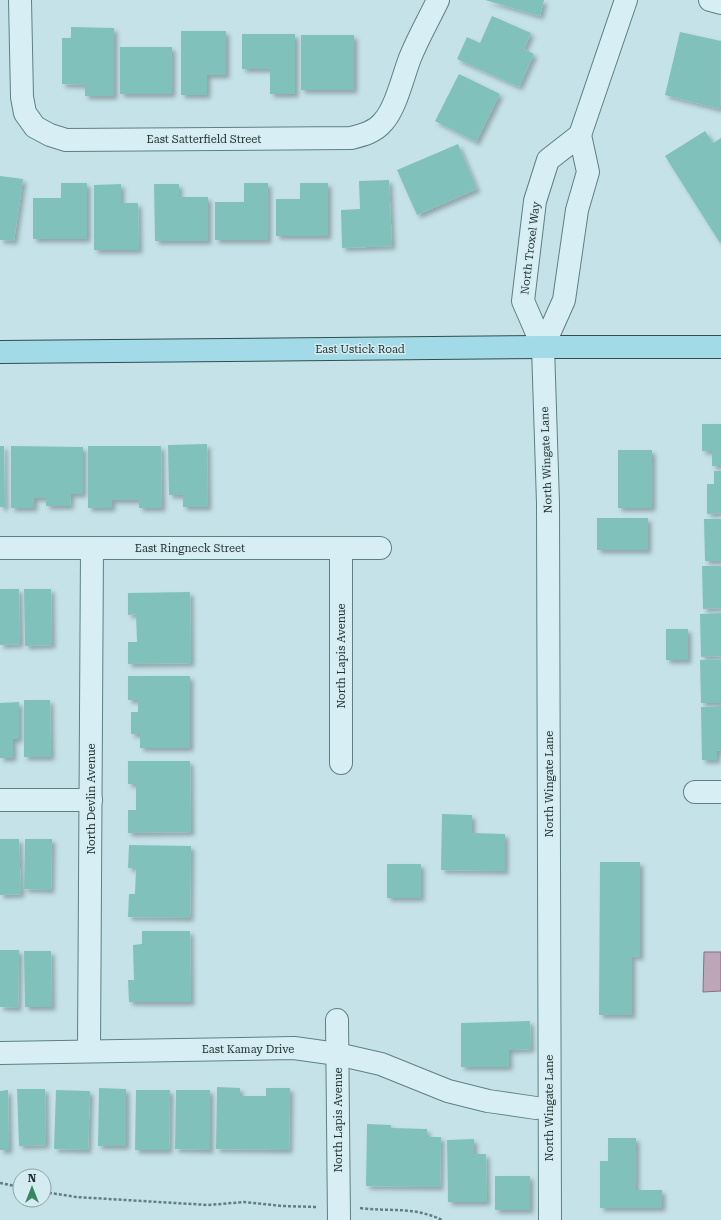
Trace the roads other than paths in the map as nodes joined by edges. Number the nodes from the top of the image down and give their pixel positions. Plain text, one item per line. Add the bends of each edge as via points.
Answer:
1 (20, 0) edge
2 (438, 0) edge
3 (626, 0) edge
4 (710, 0) edge
5 (721, 3) edge
6 (580, 135) junction
7 (543, 347) junction
8 (721, 347) edge
9 (0, 352) edge
10 (0, 548) edge
11 (92, 548) junction
12 (342, 548) junction
13 (380, 548) dead end
14 (341, 763) dead end
15 (695, 792) dead end
16 (721, 792) edge
17 (0, 800) edge
18 (91, 800) junction
19 (337, 1020) dead end
20 (89, 1050) junction
21 (0, 1053) edge
22 (338, 1054) junction
23 (536, 1108) dead end
24 (339, 1220) edge
25 (550, 1220) edge

1 - 2 street, East Satterfield Street via 22,97 25,113 35,127 66,140 351,138 374,130 390,114 410,57
3 - 6 street
4 - 5 street
6 - 7 street via 588,172 577,210 564,300
6 - 7 street, North Troxel Way via 548,160 535,201 523,301
7 - 8 main road, East Ustick Road
7 - 9 main road, East Ustick Road
7 - 25 street, North Wingate Lane via 548,511
10 - 11 street, East Ringneck Street
11 - 12 street, East Ringneck Street
11 - 18 street, North Devlin Avenue
12 - 13 street, East Ringneck Street
12 - 14 street, North Lapis Avenue
15 - 16 street
17 - 18 street
18 - 20 street, North Devlin Avenue
19 - 22 street, North Lapis Avenue
20 - 21 street, East Kamay Drive
20 - 22 street, East Kamay Drive via 294,1048
22 - 23 street, East Kamay Drive via 382,1064 448,1091 488,1101
22 - 24 street, North Lapis Avenue

